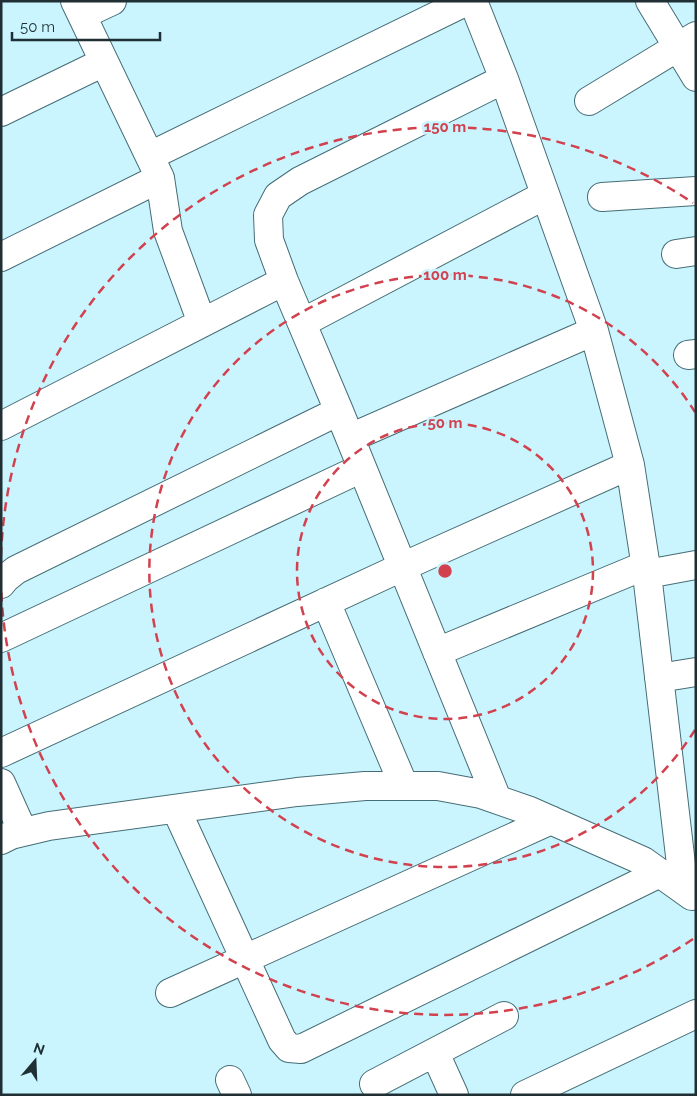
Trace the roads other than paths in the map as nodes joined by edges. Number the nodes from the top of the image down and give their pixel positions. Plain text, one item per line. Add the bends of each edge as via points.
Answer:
1 (112, 1) edge
2 (467, 1) edge
3 (473, 1) edge
4 (650, 1) edge
5 (78, 8) edge
6 (687, 41) edge
7 (104, 62) junction
8 (696, 77) edge
9 (504, 79) junction
10 (589, 101) dead end
11 (1, 112) edge
12 (155, 167) junction
13 (696, 191) edge
14 (545, 195) junction
15 (602, 197) dead end
16 (1, 257) edge
17 (284, 281) junction
18 (202, 323) junction
19 (302, 323) junction
20 (594, 331) junction
21 (339, 411) junction
22 (1, 426) edge
23 (350, 438) junction
24 (630, 465) junction
25 (362, 468) junction
26 (696, 565) edge
27 (402, 566) junction
28 (646, 570) junction
29 (1, 584) edge
30 (326, 602) junction
31 (1, 638) edge
32 (437, 652) junction
33 (696, 672) edge
34 (659, 678) junction
35 (1, 753) edge
36 (1, 783) edge
37 (404, 786) junction
38 (496, 799) junction
39 (176, 809) junction
40 (551, 820) junction
41 (12, 836) edge
42 (660, 873) junction
43 (690, 894) edge
44 (246, 959) junction
45 (170, 993) dead end
46 (504, 1016) dead end
47 (694, 1022) edge
48 (435, 1053) junction
49 (374, 1084) dead end
50 (454, 1095) edge
51 (525, 1095) edge

1 - 5 street
2 - 12 street
3 - 9 street
4 - 6 street
5 - 7 street
6 - 8 street
6 - 10 street
7 - 11 street
7 - 12 street
9 - 14 street
9 - 17 street via 300,181 278,196 268,215 269,240
12 - 16 street
12 - 18 street via 168,231
13 - 15 street
14 - 19 street
14 - 20 street
17 - 18 street
17 - 19 street
18 - 22 street
19 - 21 street
20 - 23 street
20 - 24 street
21 - 23 street
21 - 29 street via 16,570
23 - 25 street
24 - 27 street
24 - 28 street
25 - 27 street
25 - 31 street
26 - 28 street
27 - 30 street
27 - 32 street
28 - 32 street
28 - 34 street
30 - 35 street
30 - 37 street
32 - 38 street
33 - 34 street
34 - 43 street
36 - 41 street
37 - 38 street via 438,786
37 - 39 street via 297,792
38 - 40 street
39 - 41 street via 49,826
39 - 44 street
40 - 42 street via 643,860
40 - 44 street
42 - 43 street
42 - 44 street via 301,1049 289,1048 282,1040
44 - 45 street
46 - 48 street
47 - 51 street
48 - 49 street
48 - 50 street

